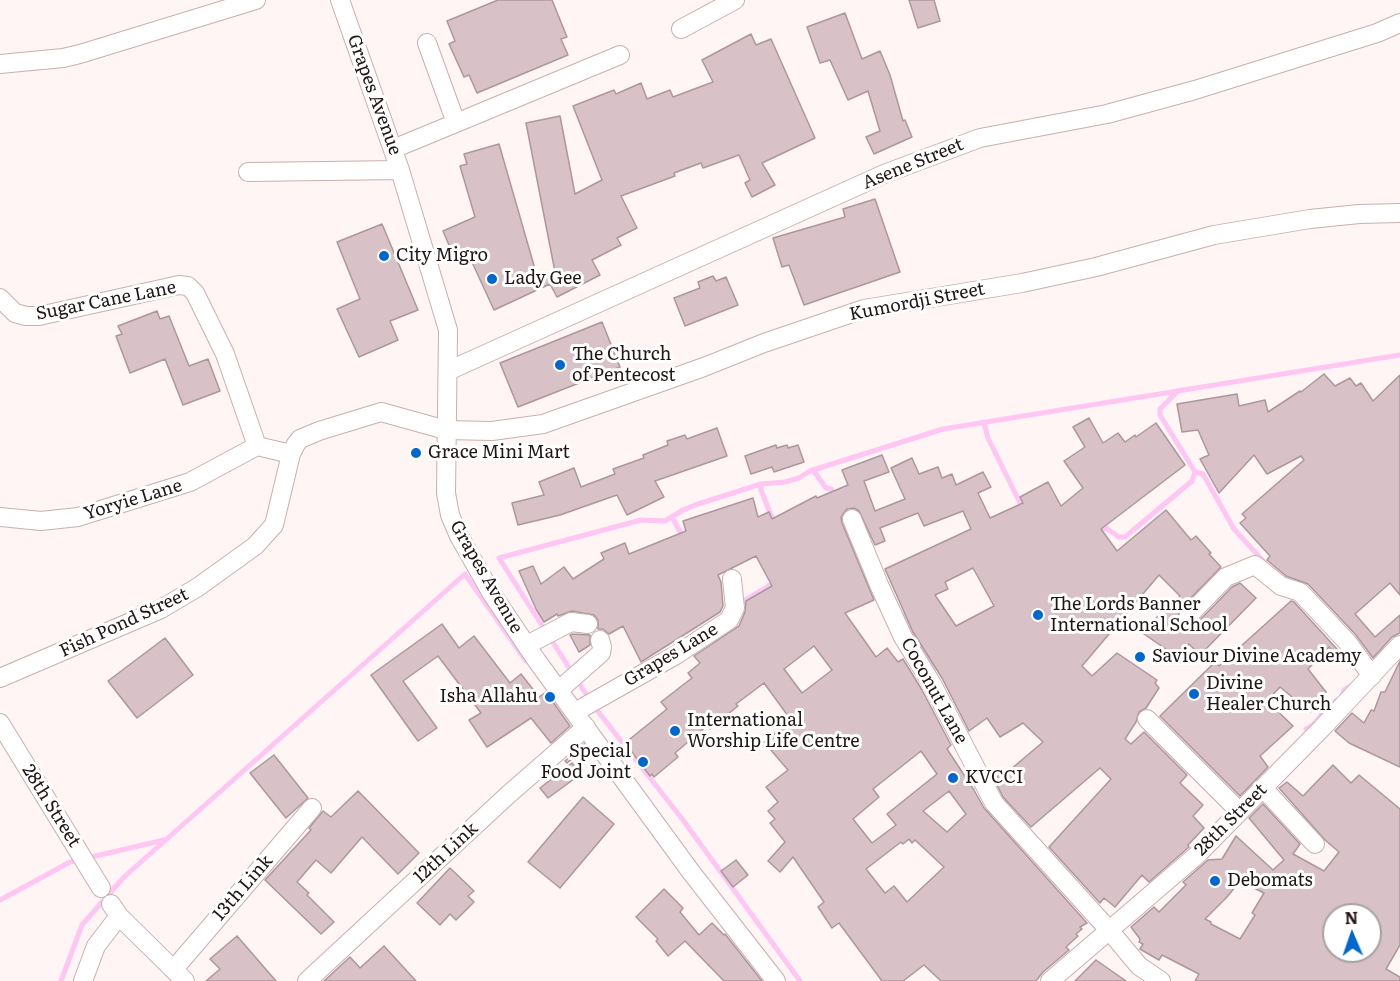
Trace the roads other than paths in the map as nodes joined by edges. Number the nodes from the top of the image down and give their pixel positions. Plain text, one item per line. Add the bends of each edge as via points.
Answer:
1 (256, 0) edge
2 (340, 0) edge
3 (735, 0) edge
4 (1400, 23) edge
5 (681, 29) dead end
6 (428, 44) dead end
7 (620, 55) dead end
8 (0, 64) edge
9 (456, 123) junction
10 (393, 149) junction
11 (400, 170) junction
12 (248, 172) dead end
13 (1400, 213) edge
14 (0, 298) edge
15 (448, 371) junction
16 (446, 429) junction
17 (257, 446) junction
18 (291, 454) junction
19 (0, 516) edge
20 (852, 519) dead end
21 (732, 579) dead end
22 (1188, 615) dead end
23 (588, 624) dead end
24 (600, 640) dead end
25 (527, 645) junction
26 (1400, 645) edge
27 (1372, 676) junction
28 (0, 678) edge
29 (560, 690) junction
30 (575, 712) junction
31 (1147, 719) dead end
32 (0, 723) edge
33 (586, 727) junction
34 (1263, 788) junction
35 (312, 808) dead end
36 (1239, 811) junction
37 (1315, 844) dead end
38 (110, 903) junction
39 (1109, 930) junction
40 (179, 975) edge
41 (83, 981) edge
42 (307, 981) edge
43 (776, 981) edge
44 (1050, 981) edge
45 (1161, 981) edge

1 - 8 street via 80,54
2 - 10 street, Grapes Avenue
3 - 5 street
4 - 15 street, Asene Street via 1195,90 1107,114 980,138 884,174
6 - 9 street
7 - 9 street
9 - 10 street
10 - 11 street, Grapes Avenue
11 - 12 street
11 - 15 street, Grapes Avenue via 448,330
13 - 16 street, Kumordji Street via 1310,219 1214,235 1022,283 864,309 543,424 492,431
14 - 17 street, Sugar Cane Lane via 15,313 39,316 188,286 225,354
15 - 16 street, Grapes Avenue
16 - 18 street via 381,412 309,435 296,444
16 - 25 street, Grapes Avenue via 450,515 492,594
17 - 18 street
17 - 19 street, Yoryie Lane via 190,482 78,517 41,521
18 - 28 street, Fish Pond Street via 274,525 255,546 161,609
20 - 39 street, Coconut Lane via 903,637 994,803
21 - 30 street, Grapes Lane via 735,609 729,620
22 - 27 street via 1226,577 1255,565 1281,586 1300,592 1348,643
23 - 25 street via 571,622
24 - 29 street via 600,652
25 - 29 street, Grapes Avenue
26 - 27 street, 28th Street
27 - 34 street, 28th Street
29 - 30 street, Grapes Avenue
30 - 33 street, Grapes Avenue
31 - 36 street
32 - 38 street, 28th Street
33 - 42 street, 12th Link
33 - 43 street, Grapes Avenue
34 - 36 street, 28th Street
34 - 37 street
35 - 40 street, 13th Link
36 - 39 street, 28th Street via 1197,855
38 - 40 street, 28th Street
38 - 41 street
39 - 44 street, 28th Street
39 - 45 street, Coconut Lane via 1139,966

